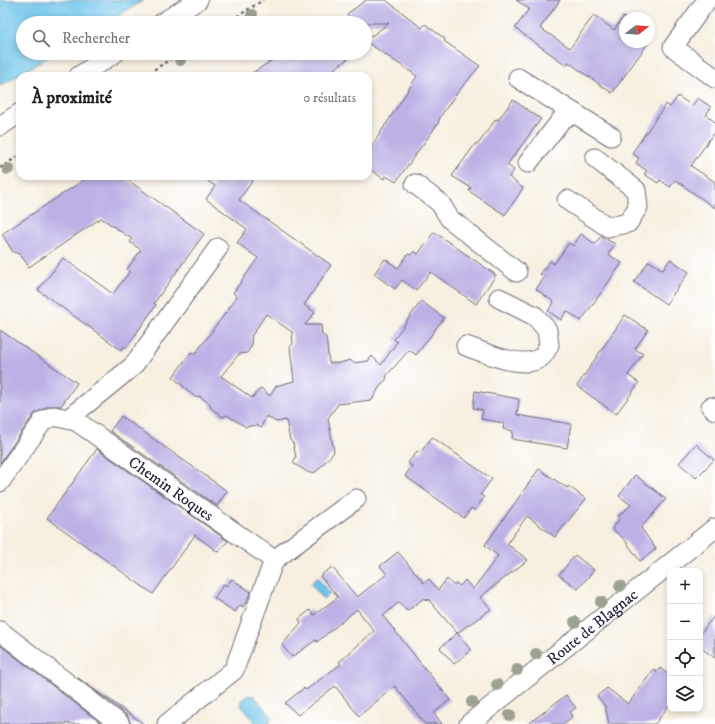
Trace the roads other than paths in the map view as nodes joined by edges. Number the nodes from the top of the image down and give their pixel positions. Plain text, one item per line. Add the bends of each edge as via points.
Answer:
1 (198, 0) edge
2 (707, 0) edge
3 (173, 16) edge
4 (104, 60) edge
5 (85, 72) edge
6 (518, 78) dead end
7 (715, 78) edge
8 (575, 114) junction
9 (16, 116) edge
10 (0, 126) edge
11 (611, 136) dead end
12 (596, 158) dead end
13 (528, 163) dead end
14 (415, 184) dead end
15 (567, 200) dead end
16 (218, 248) dead end
17 (517, 272) dead end
18 (499, 298) dead end
19 (466, 346) dead end
20 (68, 419) junction
21 (0, 482) edge
22 (356, 499) dead end
23 (715, 528) edge
24 (274, 560) junction
25 (0, 631) edge
26 (120, 724) edge
27 (166, 724) edge
28 (468, 724) edge

1 - 3 street
2 - 7 street via 673,47
4 - 5 street
6 - 8 street
8 - 11 street
8 - 13 street via 562,118
9 - 10 street
12 - 15 street via 636,190 638,208 628,223 608,227
14 - 17 street via 440,203 450,219
16 - 20 street via 133,366
18 - 19 street via 535,316 547,330 549,345 541,358 528,362 503,359
20 - 21 street, Chemin Roques via 54,416 43,421
20 - 24 street, Chemin Roques via 76,421
22 - 24 street
23 - 28 street, Route de Blagnac
24 - 27 street via 234,670
25 - 26 street

